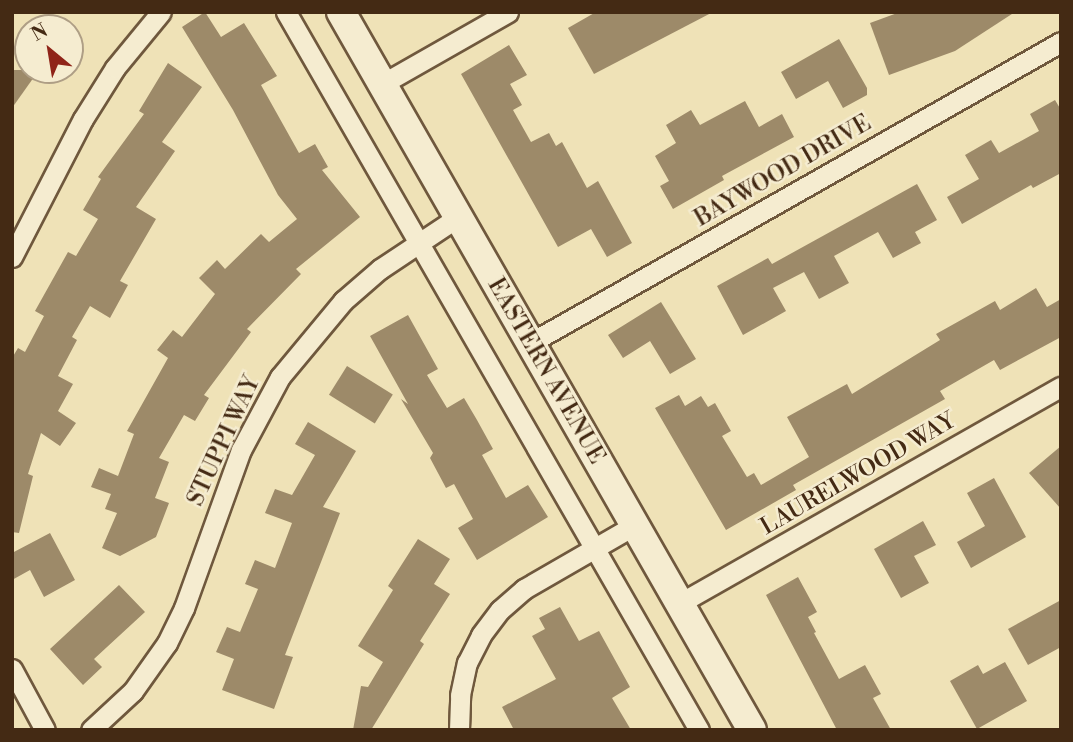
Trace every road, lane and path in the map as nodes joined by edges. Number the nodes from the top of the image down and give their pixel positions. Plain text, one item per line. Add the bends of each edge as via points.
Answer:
1 (161, 12) edge
2 (286, 12) edge
3 (341, 12) edge
4 (508, 12) edge
5 (1061, 42) edge
6 (382, 84) junction
7 (458, 218) junction
8 (418, 242) junction
9 (12, 257) edge
10 (530, 343) junction
11 (1061, 387) edge
12 (635, 525) junction
13 (593, 550) junction
14 (680, 603) junction
15 (12, 668) edge
16 (45, 730) edge
17 (92, 730) edge
18 (459, 730) edge
19 (699, 730) edge
20 (752, 730) edge

1 - 9 street via 115,68 83,119
2 - 8 street
3 - 6 main road, EASTERN AVENUE
4 - 6 street
5 - 10 street, BAYWOOD DRIVE
6 - 7 main road, EASTERN AVENUE
7 - 8 street, STUPPI WAY
7 - 10 main road, EASTERN AVENUE
8 - 13 street
8 - 17 street, STUPPI WAY via 343,301 280,377 241,450 167,643 133,691
10 - 12 main road, EASTERN AVENUE
11 - 14 street, LAURELWOOD WAY
12 - 13 street
12 - 14 main road, EASTERN AVENUE
13 - 18 street via 524,589 481,635 467,663
13 - 19 street
14 - 20 main road, EASTERN AVENUE
15 - 16 street

